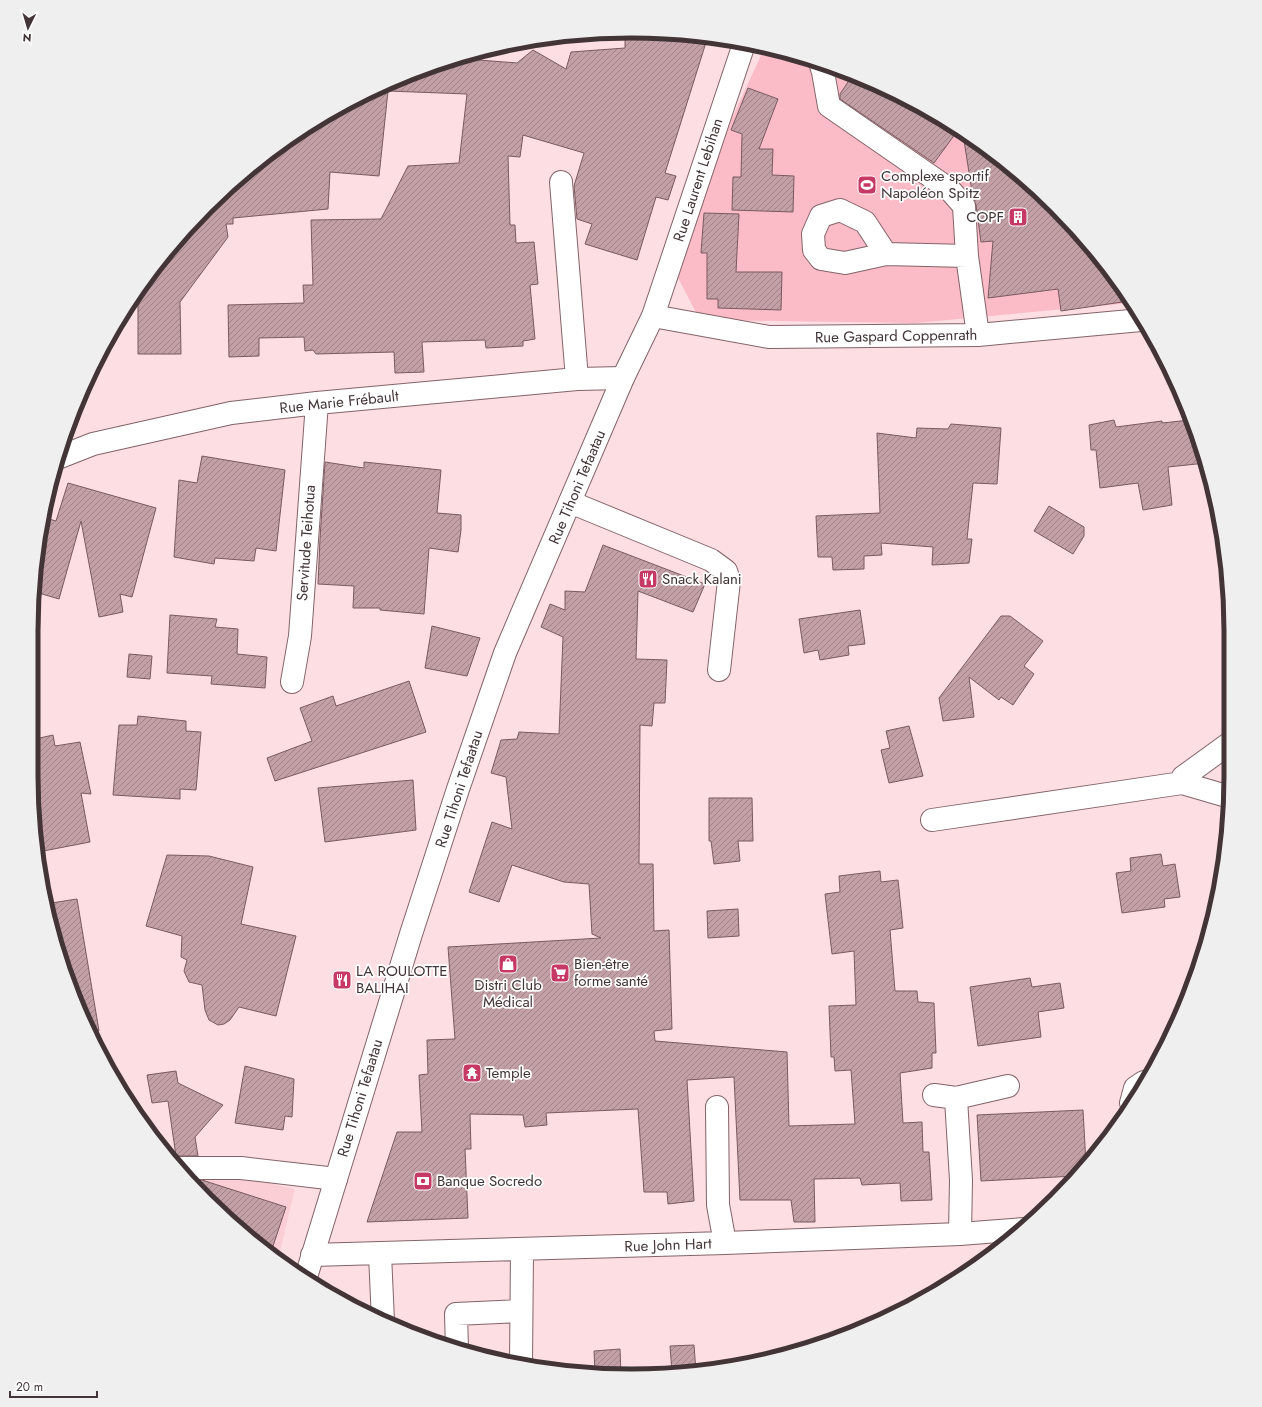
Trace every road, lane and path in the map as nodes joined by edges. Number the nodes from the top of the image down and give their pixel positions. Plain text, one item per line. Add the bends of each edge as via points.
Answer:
1 (743, 48) edge
2 (822, 69) edge
3 (562, 182) dead end
4 (886, 254) dead end
5 (968, 256) junction
6 (653, 316) junction
7 (1136, 320) edge
8 (978, 335) junction
9 (623, 378) junction
10 (578, 379) junction
11 (317, 403) junction
12 (65, 455) edge
13 (570, 502) junction
14 (719, 670) dead end
15 (292, 682) dead end
16 (1224, 747) edge
17 (1182, 783) junction
18 (1224, 795) edge
19 (932, 820) dead end
20 (1008, 1086) dead end
21 (934, 1095) dead end
22 (956, 1098) junction
23 (717, 1107) dead end
24 (186, 1168) edge
25 (336, 1178) junction
26 (1012, 1230) edge
27 (960, 1234) junction
28 (724, 1243) junction
29 (522, 1250) junction
30 (380, 1254) junction
31 (312, 1256) junction
32 (307, 1272) edge
33 (521, 1311) junction
34 (383, 1314) edge
35 (457, 1343) edge
36 (521, 1359) edge

1 - 6 street, Rue Laurent Lebihan
2 - 5 street via 829,106 949,189 964,206
3 - 10 street
4 - 5 street
5 - 8 street
6 - 8 street, Rue Gaspard Coppenrath via 769,337
6 - 9 street, Rue Tihoni Tefaatau
7 - 8 street, Rue Gaspard Coppenrath
9 - 10 street, Rue Marie Frébault
9 - 13 street, Rue Tihoni Tefaatau
10 - 11 street, Rue Marie Frébault
11 - 12 street, Rue Marie Frébault via 231,413 93,444
11 - 15 street, Servitude Teihotua via 300,636
13 - 14 street via 711,560 726,571 729,581
13 - 25 street, Rue Tihoni Tefaatau via 503,660 411,934
16 - 17 street via 1183,776
17 - 18 street
17 - 19 street
20 - 22 street
21 - 22 street
22 - 27 street
23 - 28 street via 718,1205
24 - 25 street via 241,1168
25 - 31 street, Rue Tihoni Tefaatau
26 - 27 street, Rue John Hart
27 - 28 street, Rue John Hart
28 - 29 street, Rue John Hart
29 - 30 street, Rue John Hart
29 - 33 street
30 - 31 street, Rue John Hart
30 - 34 street
31 - 32 street, Rue Tihoni Tefaatau
33 - 35 street via 456,1314
33 - 36 street

